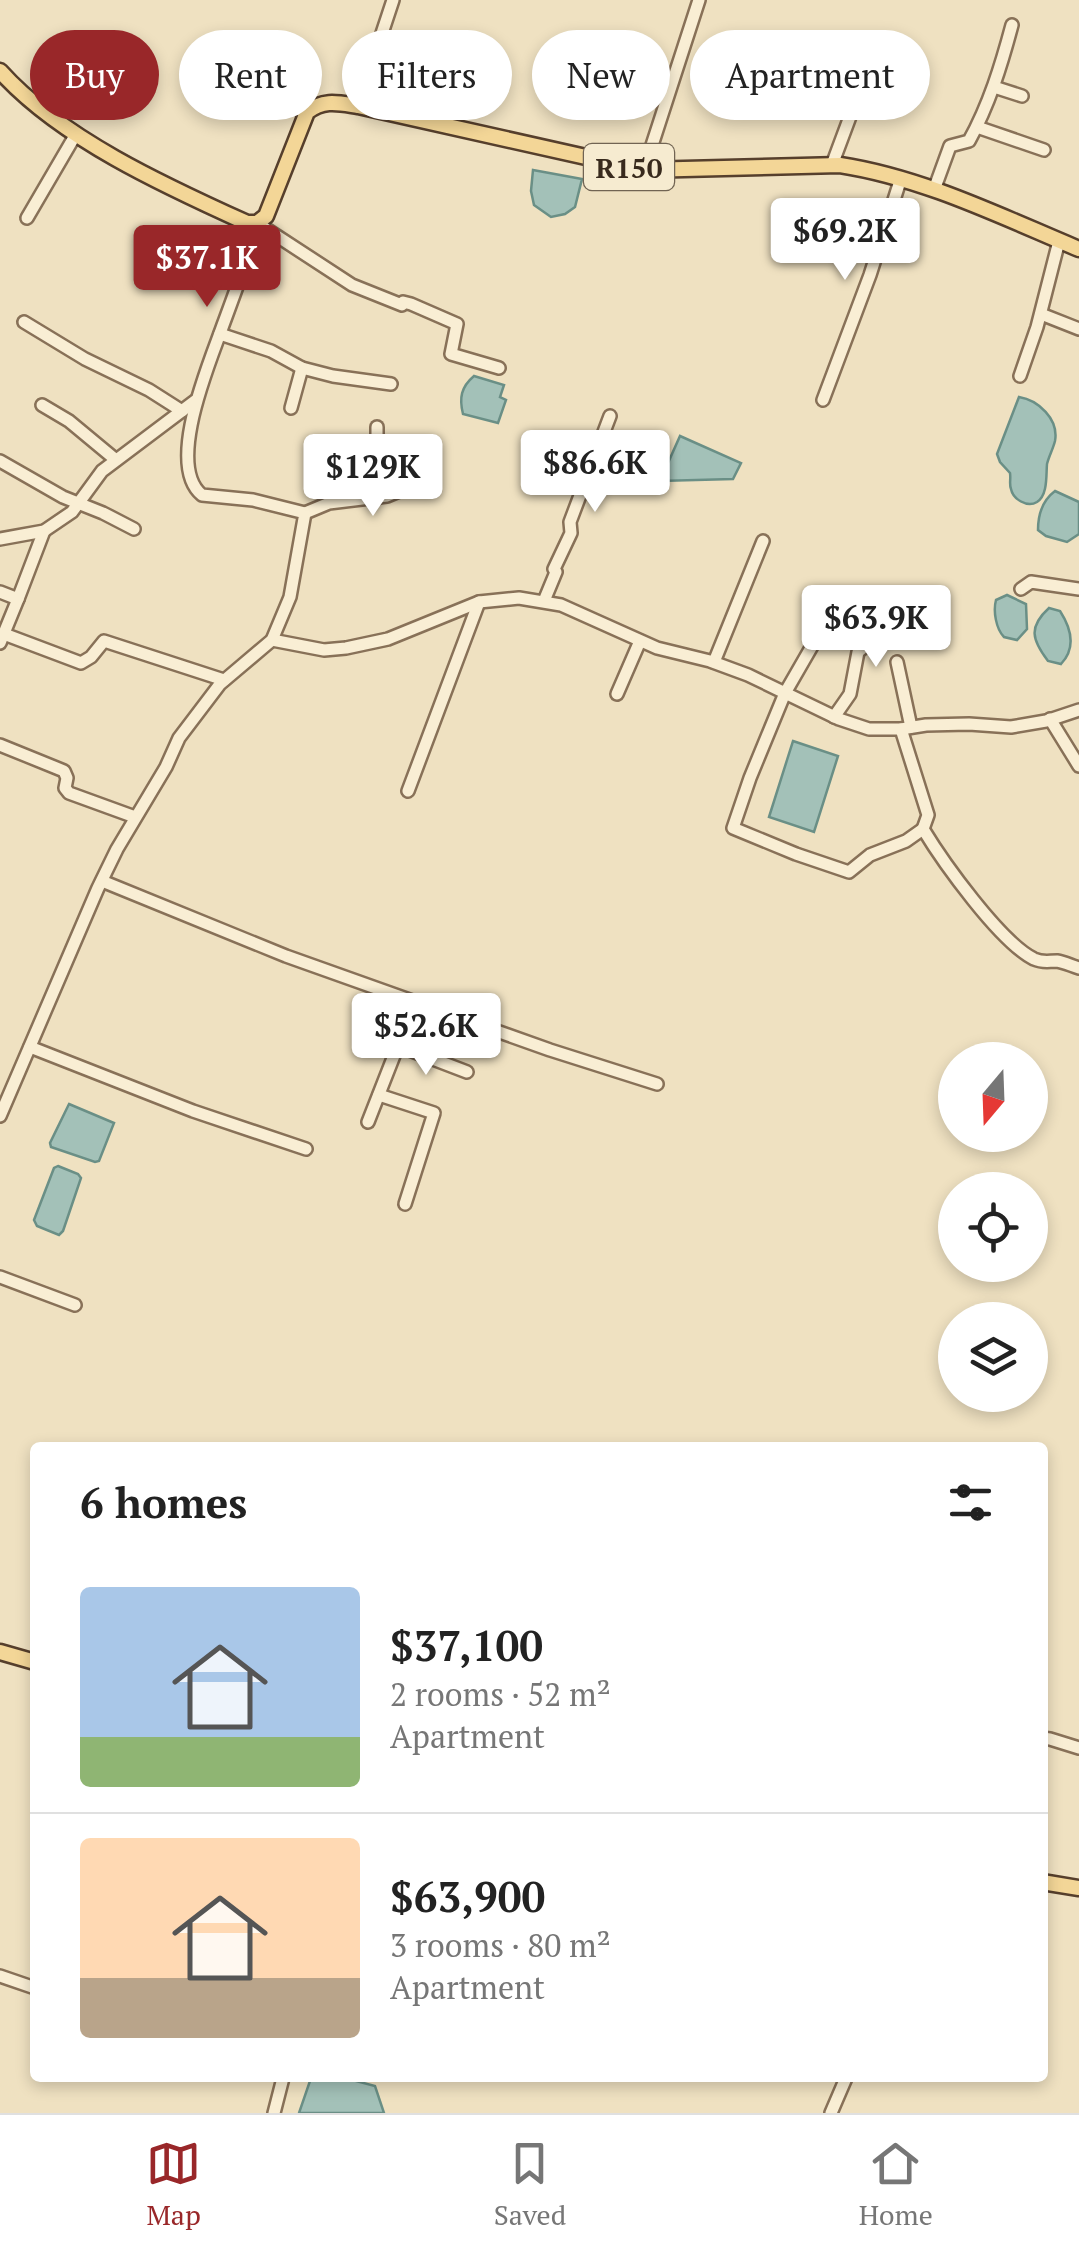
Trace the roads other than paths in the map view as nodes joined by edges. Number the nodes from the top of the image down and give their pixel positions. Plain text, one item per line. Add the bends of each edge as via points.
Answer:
1 (393, 0) edge
2 (699, 0) edge
3 (1012, 25) dead end
4 (383, 30) edge
5 (0, 71) edge
6 (994, 87) junction
7 (1022, 96) dead end
8 (304, 120) edge
9 (421, 120) edge
10 (849, 120) edge
11 (977, 126) junction
12 (76, 134) junction
13 (1044, 150) dead end
14 (832, 165) junction
15 (644, 170) junction
16 (901, 178) junction
17 (934, 190) junction
18 (27, 218) dead end
19 (257, 223) junction
20 (1060, 241) junction
21 (1079, 249) edge
22 (1041, 314) junction
23 (24, 322) dead end
24 (1079, 329) edge
25 (220, 334) junction
26 (302, 368) junction
27 (499, 368) dead end
28 (1020, 376) dead end
29 (392, 384) dead end
30 (824, 400) dead end
31 (195, 402) junction
32 (42, 404) dead end
33 (291, 408) dead end
34 (182, 411) junction
35 (610, 416) dead end
36 (376, 427) dead end
37 (116, 460) junction
38 (0, 461) edge
39 (423, 481) dead end
40 (377, 498) junction
41 (79, 502) junction
42 (305, 514) junction
43 (134, 529) dead end
44 (44, 531) junction
45 (0, 538) edge
46 (763, 541) dead end
47 (1079, 588) edge
48 (1020, 589) dead end
49 (0, 592) edge
50 (18, 599) junction
51 (544, 601) junction
52 (479, 602) junction
53 (823, 626) dead end
54 (925, 626) dead end
55 (2, 638) edge
56 (272, 640) junction
57 (640, 641) junction
58 (714, 662) junction
59 (897, 662) dead end
60 (224, 680) junction
61 (785, 693) junction
62 (617, 694) dead end
63 (1079, 710) edge
64 (834, 717) junction
65 (1050, 719) junction
66 (906, 728) junction
67 (0, 745) edge
68 (1079, 766) edge
69 (408, 791) dead end
70 (136, 817) junction
71 (923, 829) junction
72 (102, 881) junction
73 (1079, 968) edge
74 (416, 1002) junction
75 (399, 1046) junction
76 (30, 1047) junction
77 (467, 1072) dead end
78 (657, 1084) dead end
79 (380, 1094) junction
80 (0, 1116) edge
81 (368, 1122) dead end
82 (306, 1149) dead end
83 (405, 1204) dead end
84 (0, 1278) edge
85 (75, 1305) dead end
86 (0, 1652) edge
87 (30, 1661) edge
88 (1048, 1738) edge
89 (1079, 1748) edge
90 (1048, 1883) edge
91 (1079, 1888) edge
92 (0, 1976) edge
93 (30, 1986) edge
94 (282, 2082) edge
95 (844, 2082) edge
96 (274, 2113) edge
97 (831, 2113) edge

1 - 4 street
2 - 15 street
3 - 6 street
5 - 12 main road
6 - 7 street
6 - 11 street
8 - 19 main road via 266,216
9 - 15 main road, R150
10 - 14 street
11 - 13 street
11 - 17 street via 969,142 950,146
12 - 18 street
12 - 19 main road via 207,205
14 - 15 main road, R150
14 - 16 main road, R150
16 - 17 main road, R150
16 - 30 street
17 - 20 main road, R150
19 - 25 street
19 - 27 street via 352,284 458,324 450,354
20 - 21 main road, R150
20 - 22 street
22 - 24 street
22 - 28 street
23 - 34 street
25 - 26 street
25 - 31 street
26 - 29 street
26 - 33 street
31 - 34 street
31 - 42 street via 188,459 197,492
32 - 37 street
34 - 37 street
35 - 51 street
36 - 40 street
37 - 41 street
38 - 41 street
39 - 40 street
40 - 42 street via 330,503
41 - 43 street
41 - 44 street
42 - 56 street via 290,597
44 - 45 street
44 - 50 street
46 - 58 street
47 - 48 street via 1032,582
49 - 50 street
50 - 55 street
51 - 52 street
51 - 57 street
52 - 56 street via 346,648
52 - 69 street
53 - 61 street
54 - 64 street via 858,652 850,694
55 - 60 street via 74,662 91,658 104,641
56 - 60 street
57 - 58 street
57 - 62 street
58 - 61 street
59 - 66 street
60 - 70 street via 179,738
61 - 64 street
61 - 71 street via 733,828 849,872
63 - 65 street
64 - 66 street via 868,729
65 - 66 street via 1012,727
65 - 68 street
66 - 71 street via 928,815
67 - 70 street via 64,771 69,793
70 - 72 street
71 - 73 street via 953,874 1028,956
72 - 74 street
72 - 76 street
74 - 75 street
74 - 78 street
75 - 77 street
75 - 79 street
76 - 80 street
76 - 82 street
79 - 81 street
79 - 83 street via 434,1113
84 - 85 street
86 - 87 main road
88 - 89 street
90 - 91 main road
92 - 93 street
94 - 96 street
95 - 97 street

